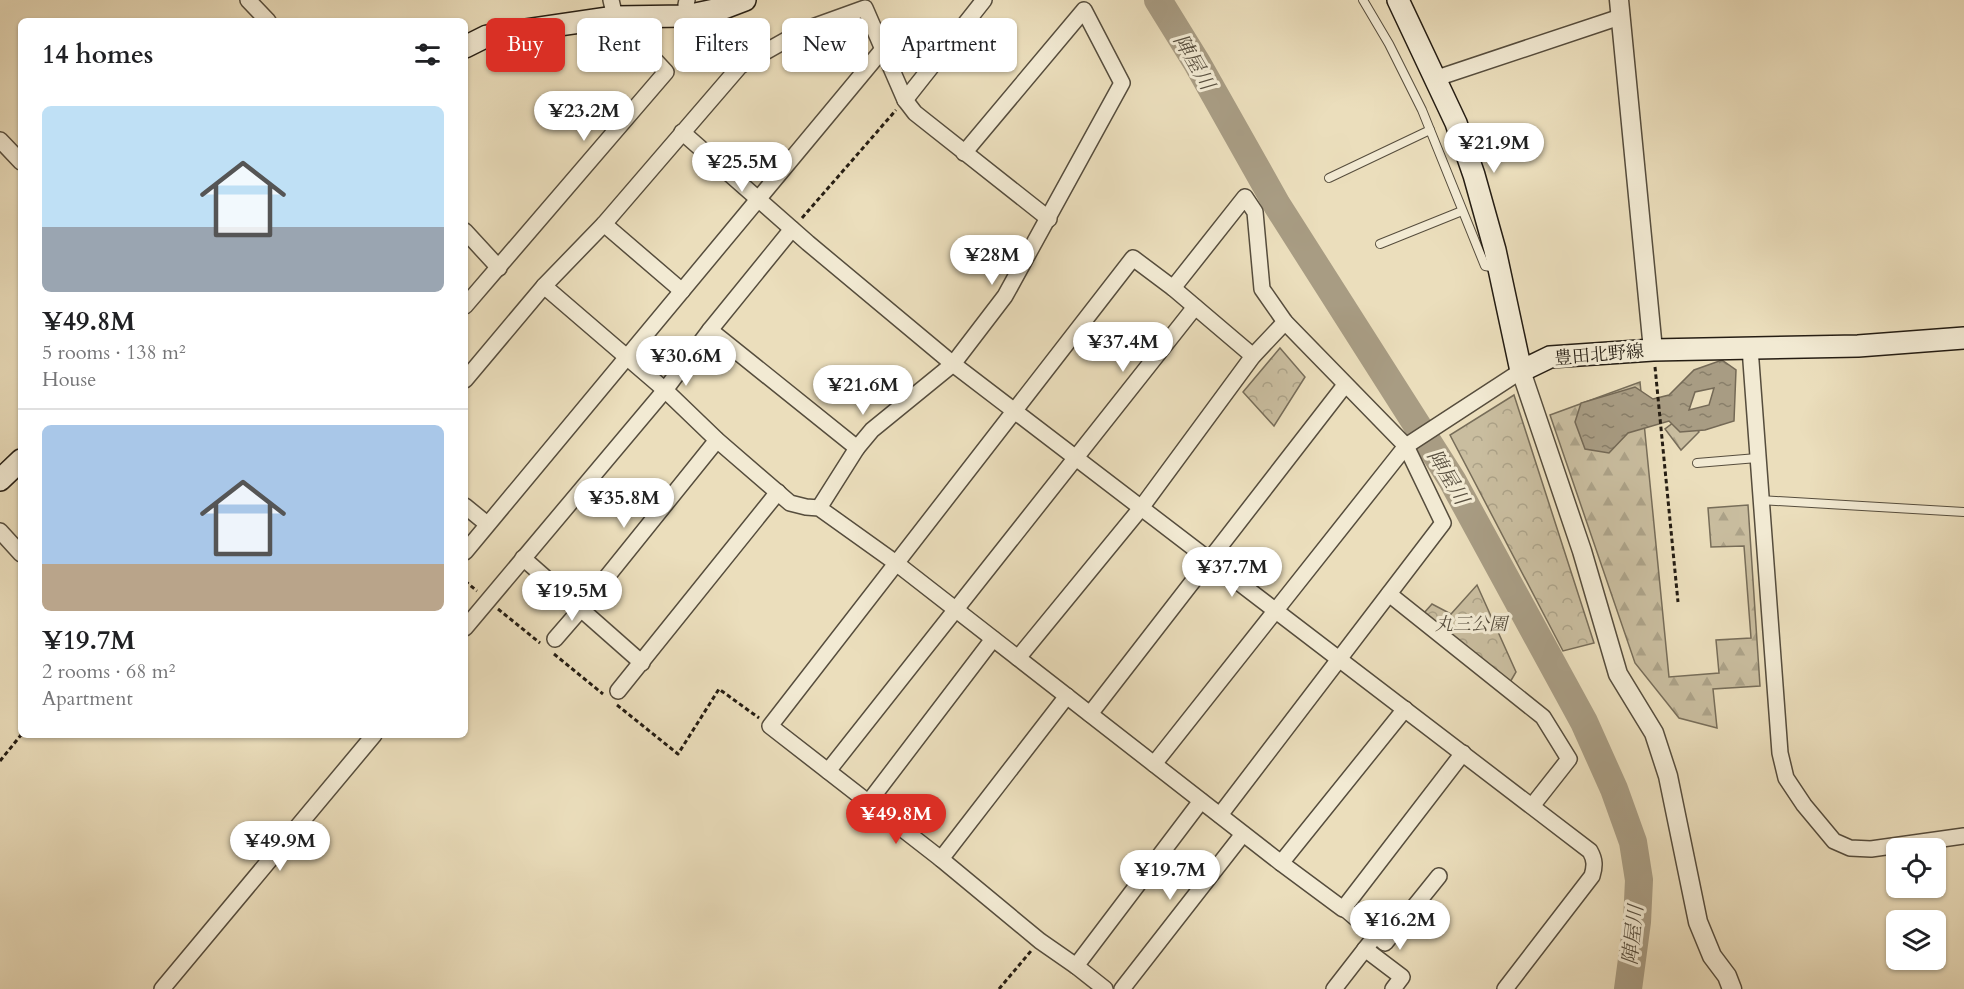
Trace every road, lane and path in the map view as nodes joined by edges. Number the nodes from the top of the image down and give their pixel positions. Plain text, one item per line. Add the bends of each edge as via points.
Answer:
1 (248, 0) edge
2 (745, 0) edge
3 (966, 0) edge
4 (984, 0) edge
5 (1363, 0) edge
6 (1398, 0) edge
7 (686, 7) edge
8 (1619, 8) edge
9 (613, 9) edge
10 (971, 16) junction
11 (265, 18) edge
12 (696, 18) edge
13 (880, 42) edge
14 (468, 46) edge
15 (770, 49) edge
16 (880, 53) edge
17 (736, 72) edge
18 (893, 72) edge
19 (1434, 79) junction
20 (905, 100) junction
21 (1430, 130) junction
22 (682, 132) junction
23 (0, 140) edge
24 (964, 153) junction
25 (18, 159) edge
26 (1329, 178) dead end
27 (758, 199) junction
28 (1462, 210) junction
29 (1049, 219) junction
30 (604, 224) junction
31 (792, 229) junction
32 (468, 234) edge
33 (1380, 244) dead end
34 (499, 268) junction
35 (1499, 268) junction
36 (544, 286) junction
37 (1173, 288) junction
38 (682, 291) junction
39 (468, 303) edge
40 (1196, 307) junction
41 (1285, 322) junction
42 (710, 330) junction
43 (1964, 338) edge
44 (1750, 348) junction
45 (1653, 350) junction
46 (1253, 356) junction
47 (626, 358) junction
48 (953, 364) junction
49 (1521, 371) junction
50 (468, 376) edge
51 (1345, 385) junction
52 (665, 390) junction
53 (1014, 411) junction
54 (717, 440) junction
55 (1410, 443) junction
56 (857, 448) junction
57 (1076, 458) junction
58 (1757, 458) junction
59 (18, 463) edge
60 (1697, 463) dead end
61 (0, 480) edge
62 (778, 492) junction
63 (1760, 500) junction
64 (468, 508) edge
65 (819, 508) junction
66 (1141, 508) junction
67 (1964, 512) edge
68 (487, 524) junction
69 (0, 531) edge
70 (468, 548) edge
71 (18, 551) edge
72 (523, 558) junction
73 (1209, 560) junction
74 (896, 563) junction
75 (1389, 594) junction
76 (1678, 602) dead end
77 (581, 609) junction
78 (957, 610) junction
79 (1275, 610) junction
80 (468, 624) edge
81 (555, 639) dead end
82 (993, 639) junction
83 (1018, 658) junction
84 (1339, 659) junction
85 (642, 663) junction
86 (591, 684) dead end
87 (1067, 696) junction
88 (614, 698) junction
89 (1405, 709) junction
90 (1090, 714) junction
91 (770, 726) junction
92 (19, 738) edge
93 (371, 738) edge
94 (1463, 753) junction
95 (0, 761) edge
96 (1154, 764) junction
97 (828, 771) junction
98 (1202, 801) junction
99 (868, 803) junction
100 (1532, 806) junction
101 (1220, 815) junction
102 (1243, 834) junction
103 (1964, 836) edge
104 (940, 859) junction
105 (1281, 863) junction
106 (1439, 876) dead end
107 (1344, 908) junction
108 (1376, 935) junction
109 (1040, 941) junction
110 (1365, 949) junction
111 (1076, 966) junction
112 (162, 989) edge
113 (999, 989) edge
114 (1105, 989) edge
115 (1122, 989) edge
116 (1334, 989) edge
117 (1393, 989) edge
118 (1505, 989) edge
119 (1732, 989) edge

1 - 11 street
2 - 7 main road via 724,8
3 - 10 street
4 - 10 street
5 - 21 lane
6 - 19 main road
7 - 9 main road
7 - 12 street
8 - 19 street
8 - 45 street
9 - 14 main road via 487,36
9 - 34 street via 666,72
10 - 20 street
13 - 15 street via 865,8 804,30
16 - 27 street
17 - 22 street
18 - 20 street
19 - 35 main road via 1456,123 1474,175
20 - 24 street
20 - 31 path
21 - 26 lane
21 - 28 lane
22 - 27 street
22 - 30 street
23 - 25 street
24 - 29 street
24 - 29 street via 1084,10 1122,83
27 - 31 street
27 - 38 street
28 - 33 lane
28 - 35 lane via 1485,266
29 - 48 street via 1005,296
30 - 36 street
30 - 38 street
31 - 42 street
31 - 48 street
32 - 34 street
34 - 39 street
35 - 49 main road
36 - 47 street
36 - 50 street
37 - 40 street
37 - 41 street via 1245,197 1256,212 1262,289
37 - 53 street via 1133,258
38 - 47 street
40 - 46 street
40 - 57 street
41 - 46 street
41 - 51 street
42 - 52 street
42 - 56 street
43 - 44 main road, 豊田北野線
44 - 45 main road, 豊田北野線
44 - 58 street
45 - 49 main road, 豊田北野線 via 1550,357
45 - 76 path
46 - 66 street
47 - 52 street
47 - 68 street
48 - 53 street
48 - 56 street via 872,430
49 - 55 street
49 - 119 street via 1618,674 1654,733 1668,776 1698,922
51 - 55 street
51 - 73 street
52 - 54 street
52 - 72 street
53 - 57 street
53 - 74 street
54 - 62 street
54 - 77 street
55 - 75 street via 1443,523
55 - 79 street
56 - 65 street
57 - 66 street
57 - 78 street
58 - 60 lane
58 - 63 street
59 - 61 main road
62 - 65 street via 790,503
62 - 85 street
63 - 67 lane
63 - 103 street via 1779,753 1786,778 1834,841 1850,848 1871,849
64 - 68 street
65 - 74 street
66 - 73 street
66 - 83 street
68 - 70 street
69 - 71 street
72 - 77 street
72 - 80 street
73 - 79 street
73 - 90 street
74 - 78 street
74 - 91 street
75 - 84 street
75 - 100 street via 1543,717 1569,759
77 - 81 street
77 - 85 street
78 - 82 street
78 - 97 street
79 - 84 street
79 - 96 street
82 - 83 street
82 - 99 street
83 - 87 street
84 - 89 street
84 - 101 street
85 - 88 street
86 - 88 path
87 - 90 street
87 - 104 street
88 - 91 path via 678,754 719,689
89 - 94 street
89 - 105 street
90 - 96 street
91 - 97 street
92 - 95 path
93 - 112 street
94 - 100 street
94 - 107 street
96 - 98 street
97 - 99 street
98 - 101 street
98 - 111 street
99 - 104 street
100 - 118 street via 1590,851 1595,868
101 - 102 street
102 - 105 street
102 - 115 street
104 - 109 street
105 - 107 street
106 - 108 street via 1385,943
107 - 108 street
108 - 110 street
109 - 111 street
109 - 113 path
110 - 116 street
110 - 117 street via 1402,977
111 - 114 street

